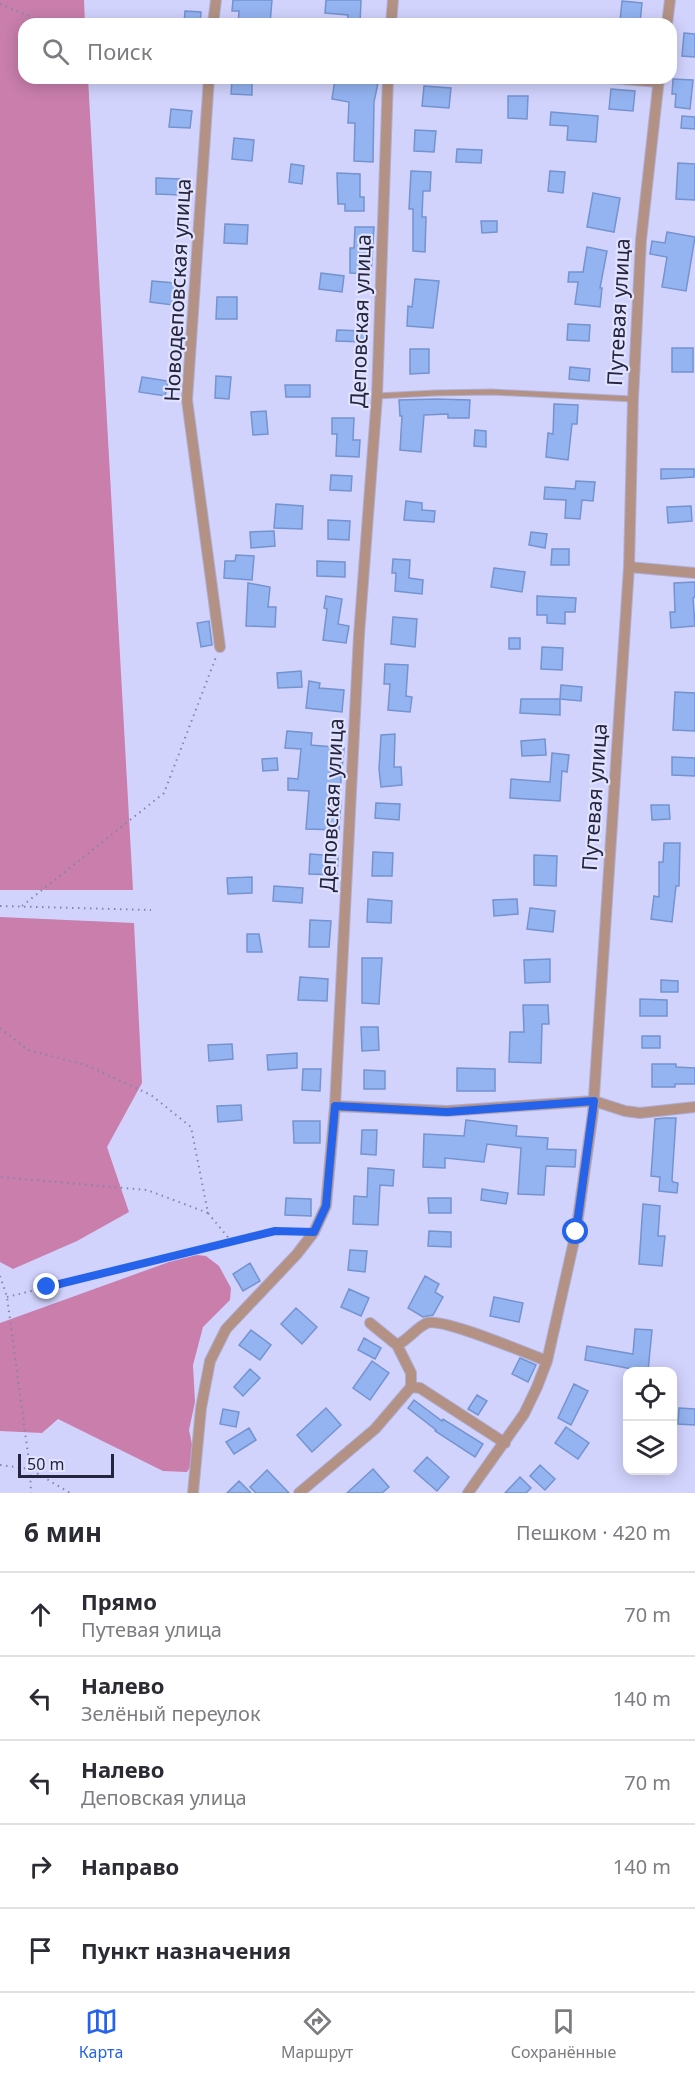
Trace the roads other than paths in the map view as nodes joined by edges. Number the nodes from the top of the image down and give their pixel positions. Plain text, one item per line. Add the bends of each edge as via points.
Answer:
1 (216, 0) edge
2 (393, 0) edge
3 (670, 0) edge
4 (214, 18) edge
5 (392, 18) edge
6 (668, 18) edge
7 (209, 84) edge
8 (388, 84) edge
9 (659, 84) edge
10 (377, 396) junction
11 (633, 399) junction
12 (629, 567) junction
13 (695, 573) edge
14 (220, 647) road end
15 (594, 1101) junction
16 (335, 1106) junction
17 (695, 1107) edge
18 (370, 1323) dead end
19 (397, 1345) junction
20 (547, 1361) junction
21 (411, 1387) junction
22 (505, 1443) junction
23 (193, 1493) edge
24 (299, 1493) edge
25 (468, 1493) edge

1 - 4 street
2 - 5 street
3 - 6 street
7 - 14 street, Новодеповская улица via 188,400
8 - 10 street, Деповская улица
9 - 11 street, Путевая улица via 641,240
10 - 11 lane via 492,392
10 - 16 street, Деповская улица via 359,635
11 - 12 street, Путевая улица
12 - 13 street
12 - 15 street, Путевая улица
15 - 16 street via 447,1112
15 - 17 street via 640,1113
15 - 20 street, Путевая улица via 576,1232
16 - 23 street, Деповская улица via 326,1206 314,1232 226,1329 210,1361
18 - 19 street
19 - 20 street via 426,1323 435,1322
19 - 21 street via 411,1374
20 - 22 street, Путевая улица via 524,1414
21 - 22 street via 420,1388
21 - 24 street via 375,1429
22 - 25 street, Путевая улица

